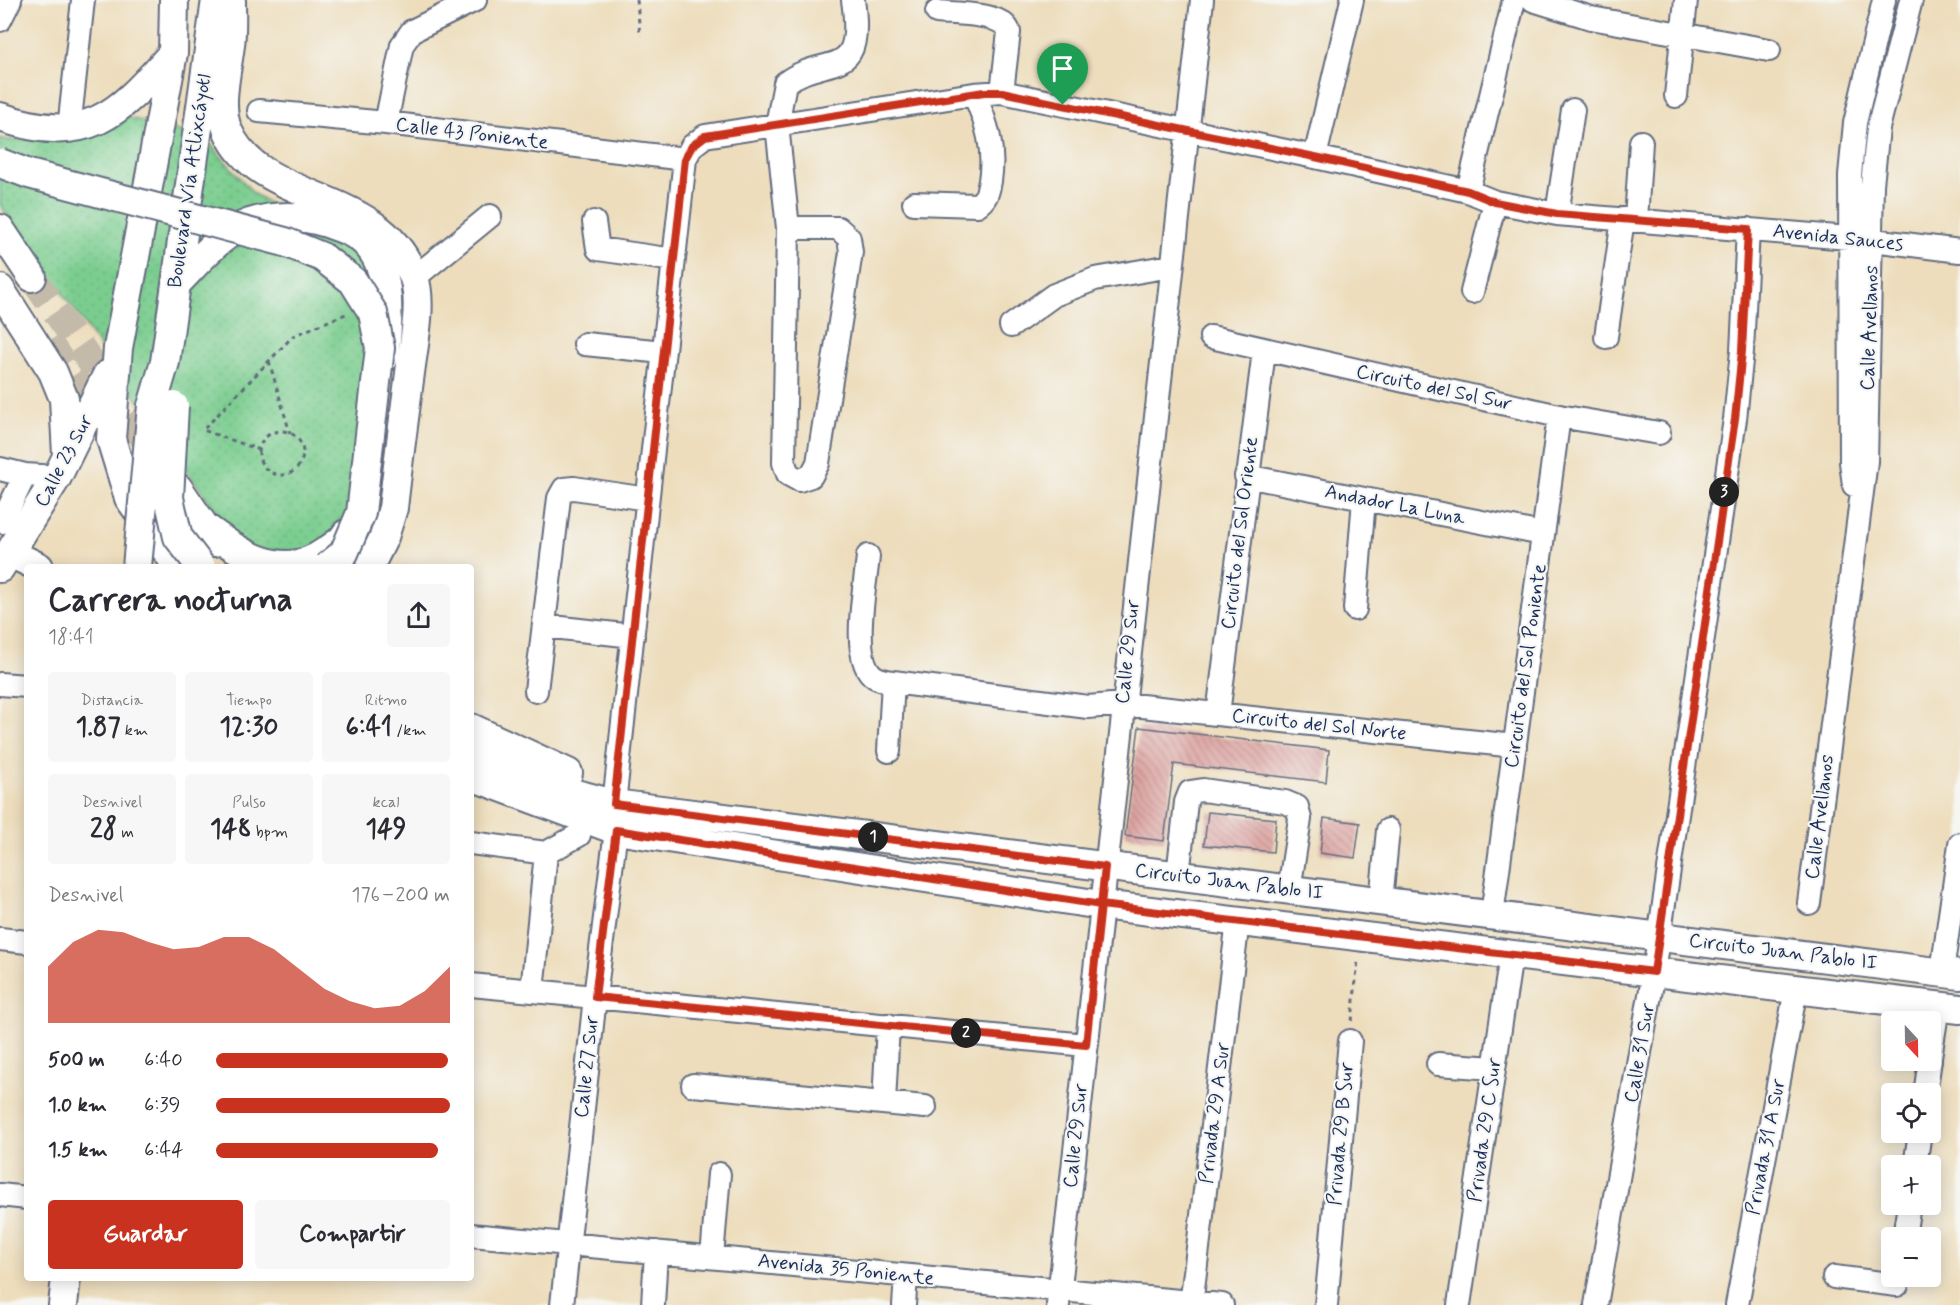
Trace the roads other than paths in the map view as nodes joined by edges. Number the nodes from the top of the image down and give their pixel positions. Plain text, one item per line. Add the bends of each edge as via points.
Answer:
1 (10, 0) edge
2 (83, 0) edge
3 (174, 0) edge
4 (216, 0) edge
5 (231, 0) edge
6 (475, 0) edge
7 (853, 0) edge
8 (1202, 0) edge
9 (1352, 0) edge
10 (1514, 0) edge
11 (1533, 0) edge
12 (1686, 0) edge
13 (1884, 0) edge
14 (1911, 0) edge
15 (978, 8) edge
16 (937, 12) dead end
17 (0, 20) edge
18 (1682, 34) junction
19 (1769, 50) dead end
20 (173, 53) junction
21 (1002, 92) junction
22 (974, 94) junction
23 (1676, 96) dead end
24 (1573, 110) dead end
25 (259, 111) dead end
26 (0, 117) edge
27 (386, 123) junction
28 (69, 129) junction
29 (1186, 130) junction
30 (778, 136) junction
31 (1641, 142) dead end
32 (1315, 157) junction
33 (685, 159) junction
34 (0, 163) edge
35 (1468, 191) junction
36 (1495, 202) junction
37 (914, 203) dead end
38 (1557, 214) junction
39 (490, 216) dead end
40 (1629, 220) junction
41 (594, 222) dead end
42 (788, 228) junction
43 (0, 229) edge
44 (1748, 229) junction
45 (1849, 238) junction
46 (1873, 240) junction
47 (1960, 251) edge
48 (674, 260) junction
49 (1171, 266) junction
50 (414, 278) junction
51 (176, 284) junction
52 (8, 287) edge
53 (1472, 292) dead end
54 (1011, 326) dead end
55 (1211, 337) dead end
56 (1606, 337) dead end
57 (585, 344) dead end
58 (118, 348) junction
59 (1264, 351) junction
60 (663, 352) junction
61 (163, 406) junction
62 (1559, 416) junction
63 (1659, 433) dead end
64 (62, 467) junction
65 (0, 469) edge
66 (26, 475) junction
67 (1246, 477) junction
68 (178, 488) dead end
69 (647, 499) junction
70 (1364, 499) junction
71 (1858, 516) junction
72 (166, 518) dead end
73 (9, 524) edge
74 (205, 526) junction
75 (1543, 534) junction
76 (3, 556) edge
77 (868, 556) dead end
78 (29, 564) edge
79 (137, 564) edge
80 (176, 564) edge
81 (200, 564) edge
82 (200, 564) edge
83 (228, 564) edge
84 (282, 564) edge
85 (293, 564) edge
86 (331, 564) edge
87 (370, 564) edge
88 (1355, 609) dead end
89 (544, 626) junction
90 (633, 636) junction
91 (893, 682) junction
92 (0, 684) edge
93 (24, 686) edge
94 (536, 691) dead end
95 (1123, 704) junction
96 (1218, 714) junction
97 (474, 729) edge
98 (1515, 746) junction
99 (889, 751) dead end
100 (474, 753) edge
101 (474, 777) edge
102 (474, 797) edge
103 (615, 817) junction
104 (1388, 830) dead end
105 (579, 835) junction
106 (474, 843) edge
107 (1960, 844) edge
108 (546, 853) junction
109 (1105, 867) junction
110 (1178, 876) junction
111 (1289, 890) junction
112 (1381, 901) junction
113 (1809, 903) dead end
114 (1101, 905) junction
115 (1492, 915) junction
116 (1238, 921) junction
117 (1659, 937) junction
118 (0, 939) edge
119 (24, 942) edge
120 (1511, 955) junction
121 (1654, 972) junction
122 (1951, 974) edge
123 (474, 985) edge
124 (1796, 989) junction
125 (532, 991) junction
126 (595, 997) junction
127 (1949, 1008) edge
128 (888, 1025) junction
129 (1941, 1029) edge
130 (1350, 1041) road end
131 (1086, 1045) junction
132 (1438, 1064) dead end
133 (1494, 1068) junction
134 (693, 1084) dead end
135 (884, 1103) junction
136 (925, 1107) dead end
137 (719, 1174) dead end
138 (0, 1195) edge
139 (24, 1197) edge
140 (474, 1235) edge
141 (569, 1244) junction
142 (656, 1252) junction
143 (712, 1257) junction
144 (906, 1276) junction
145 (1834, 1277) dead end
146 (66, 1281) edge
147 (1897, 1289) edge
148 (1059, 1298) edge
149 (1191, 1304) edge
150 (63, 1305) edge
151 (562, 1305) edge
152 (652, 1305) edge
153 (904, 1305) edge
154 (1222, 1305) edge
155 (1326, 1305) edge
156 (1459, 1305) edge
157 (1596, 1305) edge
158 (1737, 1305) edge

1 - 17 street
2 - 28 street
3 - 20 main road, Boulevard Vía Atlixcáyotl
4 - 51 main road, Boulevard Vía Atlixcáyotl
5 - 50 main road via 231,43 223,101 227,130 244,155 266,173 359,215 388,235
6 - 27 street via 412,31 402,45
7 - 30 street via 854,39 849,55 835,65 797,75 785,83
8 - 29 street, Calle 29 Sur
9 - 32 street
10 - 35 street
11 - 18 street via 1569,13
12 - 18 street
13 - 45 street, Calle Avellanos via 1855,123
14 - 46 street, Calle Avellanos via 1878,128 1872,185
15 - 16 street
15 - 21 street via 1006,24
18 - 19 street
18 - 23 street
20 - 28 main road via 119,109 100,120
20 - 58 main road, Boulevard Vía Atlixcáyotl
21 - 22 street, Avenida Sauces
21 - 29 street, Avenida Sauces
22 - 30 street, Avenida Sauces
22 - 37 street via 992,144 987,195 977,205
24 - 38 street
25 - 27 street, Calle 43 Poniente
26 - 28 main road via 20,124
27 - 33 street, Calle 43 Poniente
29 - 32 street, Avenida Sauces
29 - 49 street, Calle 29 Sur
30 - 33 street, Avenida Sauces via 705,136 692,146
30 - 42 street
31 - 40 street
32 - 35 street, Avenida Sauces
33 - 48 street, Calle 27 Sur
34 - 86 main road, bridge via 285,242 322,257 353,281 373,313 380,348 361,513 344,554
35 - 36 street, Avenida Sauces
36 - 38 street, Avenida Sauces
36 - 53 street
38 - 40 street, Avenida Sauces
39 - 50 street
40 - 44 street, Avenida Sauces
40 - 56 street
41 - 48 street via 598,249
42 - 42 street via 784,463 788,474 799,480 811,476 818,463 851,252 849,238 838,228
43 - 52 main road
44 - 45 street, Avenida Sauces
44 - 117 street, Calle 31 Sur via 1735,419
45 - 46 street, Avenida Sauces
45 - 71 street, Calle Avellanos via 1851,462
46 - 47 street, Avenida Sauces
46 - 71 street, Calle Avellanos via 1866,461
48 - 60 street, Calle 27 Sur
49 - 54 street via 1095,279 1054,295
49 - 95 street, Calle 29 Sur
50 - 87 main road via 416,324 393,508
51 - 61 main road, Boulevard Vía Atlixcáyotl
51 - 85 main road via 214,245 248,223 282,216 318,220 354,233 372,251 389,296 390,315 366,495 344,538 318,556
52 - 64 main road via 64,399
55 - 59 street, Circuito del Sol Sur
57 - 60 street
58 - 64 main road, Calle 23 Sur
58 - 80 main road via 111,423 116,463 129,498
59 - 62 street, Circuito del Sol Sur
59 - 67 street, Circuito del Sol Oriente
60 - 69 street, Calle 27 Sur
61 - 79 main road, bridge
61 - 81 main road, bridge via 169,498 177,537
62 - 63 street, Circuito del Sol Sur
62 - 75 street, Circuito del Sol Poniente
64 - 66 street
64 - 73 main road, Calle 23 Sur
65 - 66 street
66 - 73 street
67 - 70 street, Andador La Luna
67 - 96 street, Circuito del Sol Oriente
68 - 74 main road
69 - 89 street via 564,489 559,498
69 - 90 street, Calle 27 Sur
70 - 75 street, Andador La Luna
70 - 88 street
71 - 113 street, Calle Avellanos
72 - 82 main road
73 - 76 main road, Calle 23 Sur
74 - 83 main road
74 - 84 main road via 235,551 258,561
75 - 98 street, Circuito del Sol Poniente
76 - 78 main road
77 - 91 street via 860,650 866,667 875,677
89 - 90 street
89 - 94 street
90 - 103 street, Calle 27 Sur
91 - 95 street, Circuito del Sol Norte via 1088,707
91 - 99 street
92 - 93 street
95 - 96 street, Circuito del Sol Norte
95 - 109 street, Calle 29 Sur
96 - 98 street, Circuito del Sol Norte
97 - 103 main road via 587,782
98 - 115 street, Circuito del Sol Poniente
100 - 103 main road, Circuito Juan Pablo II via 576,794
101 - 103 main road, Circuito Juan Pablo II
102 - 105 main road
103 - 105 main road via 597,835
103 - 109 main road, Circuito Juan Pablo II
103 - 114 main road, Circuito Juan Pablo II
103 - 126 street, Calle 27 Sur
104 - 112 street
105 - 108 street
106 - 108 street
107 - 122 street
108 - 125 street
109 - 110 main road, Circuito Juan Pablo II
109 - 114 street, Calle 29 Sur
110 - 111 main road, Circuito Juan Pablo II
110 - 111 street via 1186,802 1190,792 1203,790 1297,807 1300,819
111 - 112 main road, Circuito Juan Pablo II
112 - 115 main road, Circuito Juan Pablo II
114 - 116 main road, Circuito Juan Pablo II
114 - 131 street, Calle 29 Sur
115 - 117 main road, Circuito Juan Pablo II
116 - 120 main road, Circuito Juan Pablo II
116 - 149 street, Privada 29 A Sur
117 - 121 street, Calle 31 Sur
117 - 122 main road, Circuito Juan Pablo II
118 - 119 street
120 - 121 main road, Circuito Juan Pablo II
120 - 133 street, Privada 29 C Sur
121 - 124 main road, Circuito Juan Pablo II
121 - 157 street, Calle 31 Sur
123 - 125 street
124 - 127 main road, Circuito Juan Pablo II
124 - 158 street, Privada 31 A Sur
125 - 126 street
126 - 128 street
126 - 141 street, Calle 27 Sur
127 - 129 street
128 - 131 street
128 - 135 street
130 - 155 street, Privada 29 B Sur
131 - 148 street, Calle 29 Sur
132 - 133 street
133 - 156 street, Privada 29 C Sur
134 - 135 street
135 - 136 street
137 - 143 street
138 - 139 street
140 - 141 street, Avenida 35 Poniente
141 - 142 street, Avenida 35 Poniente
141 - 151 street, Calle 27 Sur
142 - 143 street, Avenida 35 Poniente
142 - 152 street
143 - 144 street, Avenida 35 Poniente
144 - 148 street, Avenida 35 Poniente
144 - 153 street
145 - 147 street
146 - 150 main road
148 - 149 street, Avenida 35 Poniente
149 - 154 street, Avenida 35 Poniente

